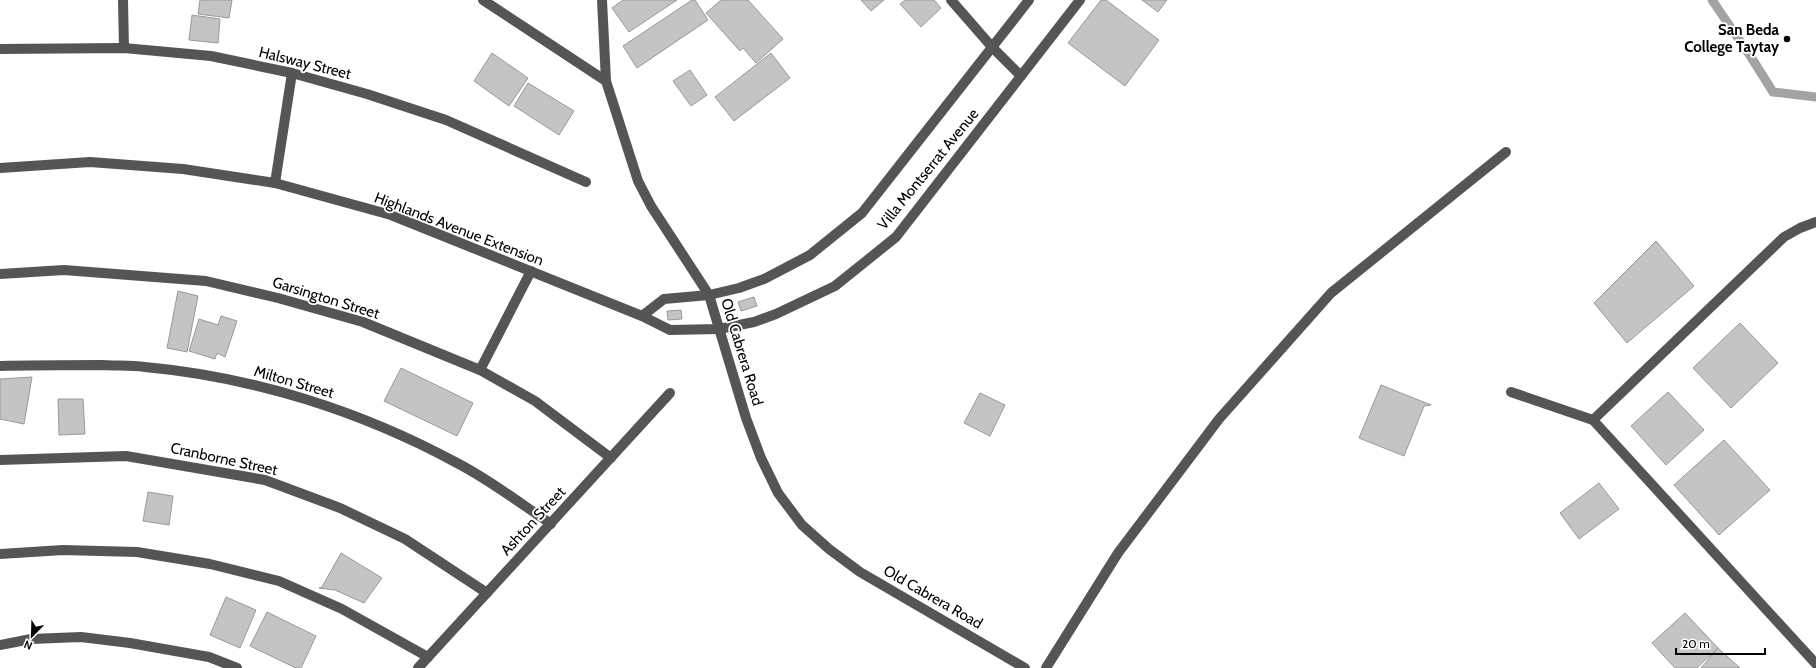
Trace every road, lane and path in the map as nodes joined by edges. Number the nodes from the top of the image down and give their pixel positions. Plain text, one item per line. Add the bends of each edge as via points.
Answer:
1 (123, 0) edge
2 (483, 0) edge
3 (602, 0) edge
4 (951, 0) edge
5 (1029, 0) edge
6 (1080, 0) edge
7 (992, 47) junction
8 (124, 48) junction
9 (0, 49) edge
10 (292, 73) junction
11 (1021, 76) junction
12 (606, 81) junction
13 (1506, 152) dead end
14 (0, 168) edge
15 (586, 182) dead end
16 (275, 184) junction
17 (1816, 222) edge
18 (531, 271) junction
19 (0, 274) edge
20 (708, 295) junction
21 (642, 316) junction
22 (719, 329) junction
23 (0, 366) edge
24 (480, 370) junction
25 (1511, 392) dead end
26 (670, 393) dead end
27 (1593, 420) junction
28 (611, 458) junction
29 (0, 460) edge
30 (551, 524) junction
31 (0, 554) edge
32 (487, 593) junction
33 (0, 645) edge
34 (428, 657) junction
35 (1816, 664) edge
36 (237, 668) edge
37 (418, 668) edge
38 (1025, 668) edge
39 (1046, 668) edge

1 - 8 street
2 - 12 street
3 - 12 street, Old Cabrera Road
4 - 7 street
5 - 7 street, Villa Montserrat Avenue
6 - 11 street, Villa Montserrat Avenue
7 - 11 street
7 - 20 street, Villa Montserrat Avenue via 862,212 810,255 757,281
8 - 9 street, Halsway Street
8 - 10 street, Halsway Street via 211,56
10 - 15 street, Halsway Street via 446,120
10 - 16 street
11 - 22 street, Villa Montserrat Avenue via 896,237 835,286 776,314 754,322
12 - 20 street, Old Cabrera Road via 638,181 651,206
13 - 39 street via 1331,293 1219,419 1118,553
14 - 16 street, Highlands Avenue Extension via 90,162 183,169
16 - 18 street, Highlands Avenue Extension via 391,215
17 - 27 street via 1784,237
18 - 21 street, Highlands Avenue Extension
18 - 24 street
19 - 24 street, Garsington Street via 64,270 206,281 363,322
20 - 21 street via 664,298
20 - 22 street, Old Cabrera Road
21 - 22 street, Highlands Avenue Extension via 670,330
22 - 38 street, Old Cabrera Road via 761,458 778,493 802,525 860,572
23 - 30 street, Milton Street via 45,364 144,367 249,384 321,404 392,430 458,463 509,494
24 - 28 street, Garsington Street via 535,401
25 - 27 street
26 - 28 street, Ashton Street
27 - 35 street
28 - 30 street, Ashton Street
29 - 32 street, Cranborne Street via 126,456 265,480 340,508 405,539
30 - 32 street, Ashton Street
31 - 34 street via 63,550 137,552 210,564 279,581 342,609
32 - 34 street, Ashton Street
33 - 36 street via 32,638 81,637 209,657
34 - 37 street, Ashton Street

